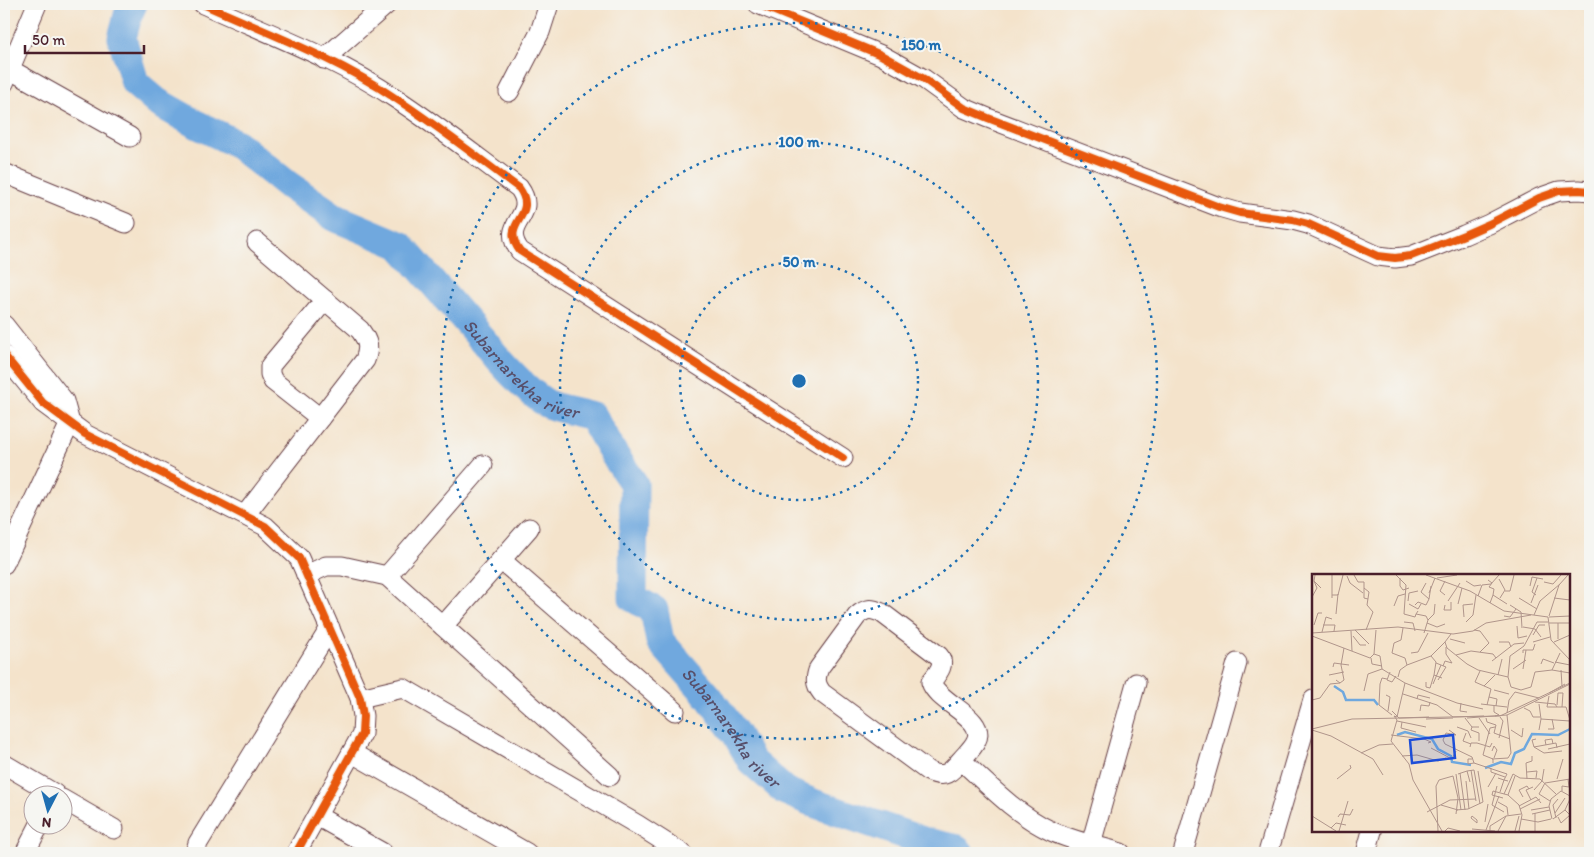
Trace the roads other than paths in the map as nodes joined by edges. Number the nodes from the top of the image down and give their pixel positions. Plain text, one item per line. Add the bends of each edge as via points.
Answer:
1 (37, 4) edge
2 (203, 4) edge
3 (387, 4) edge
4 (549, 4) edge
5 (758, 4) edge
6 (324, 59) junction
7 (7, 76) edge
8 (509, 92) dead end
9 (130, 137) dead end
10 (4, 173) edge
11 (1590, 191) edge
12 (126, 223) dead end
13 (257, 242) dead end
14 (325, 300) junction
15 (4, 325) edge
16 (4, 354) edge
17 (320, 418) junction
18 (70, 423) junction
19 (843, 458) dead end
20 (483, 465) dead end
21 (245, 516) junction
22 (529, 528) dead end
23 (501, 560) junction
24 (4, 564) edge
25 (306, 575) junction
26 (387, 576) junction
27 (443, 626) junction
28 (330, 628) junction
29 (1237, 662) dead end
30 (1136, 684) dead end
31 (360, 698) junction
32 (1312, 703) edge
33 (675, 711) dead end
34 (352, 753) junction
35 (961, 760) junction
36 (4, 764) edge
37 (610, 776) dead end
38 (38, 784) edge
39 (72, 805) edge
40 (317, 816) junction
41 (114, 829) dead end
42 (1372, 832) edge
43 (35, 834) edge
44 (1091, 844) junction
45 (25, 853) edge
46 (195, 853) edge
47 (296, 853) edge
48 (383, 853) edge
49 (527, 853) edge
50 (682, 853) edge
51 (1121, 853) edge
52 (1182, 853) edge
53 (1268, 853) edge
54 (1366, 853) edge

1 - 7 street
2 - 6 street
3 - 6 street
4 - 8 street via 540,32
5 - 11 street via 881,55 917,75 964,108 988,118 1219,207 1308,224 1378,256 1411,256 1489,224 1539,198 1559,192
6 - 19 street via 395,97 519,188 526,203 513,237 520,251
7 - 9 street
10 - 12 street
13 - 14 street
14 - 17 street via 360,330 368,341 368,351 365,360
14 - 17 street via 270,366 273,381
15 - 18 street via 64,401
16 - 18 street via 43,403
17 - 21 street
18 - 21 street via 85,434
18 - 24 street
20 - 26 street
21 - 25 street via 265,526 299,558
22 - 23 street
23 - 27 street
23 - 33 street
25 - 26 street via 326,566 342,566
25 - 28 street
26 - 27 street
27 - 37 street
28 - 31 street
28 - 46 street via 198,843
29 - 52 street
30 - 44 street
31 - 34 street via 362,734
31 - 50 street via 402,688
32 - 53 street
34 - 40 street
34 - 49 street
35 - 35 street via 945,775 928,771 817,686 820,668 864,610 872,608 882,613 942,660 942,666 931,682 933,688 971,720 978,733 976,741
35 - 44 street via 1026,816 1052,831
36 - 38 street
39 - 41 street
40 - 47 street
40 - 48 street
42 - 54 street
43 - 45 street
44 - 51 street

